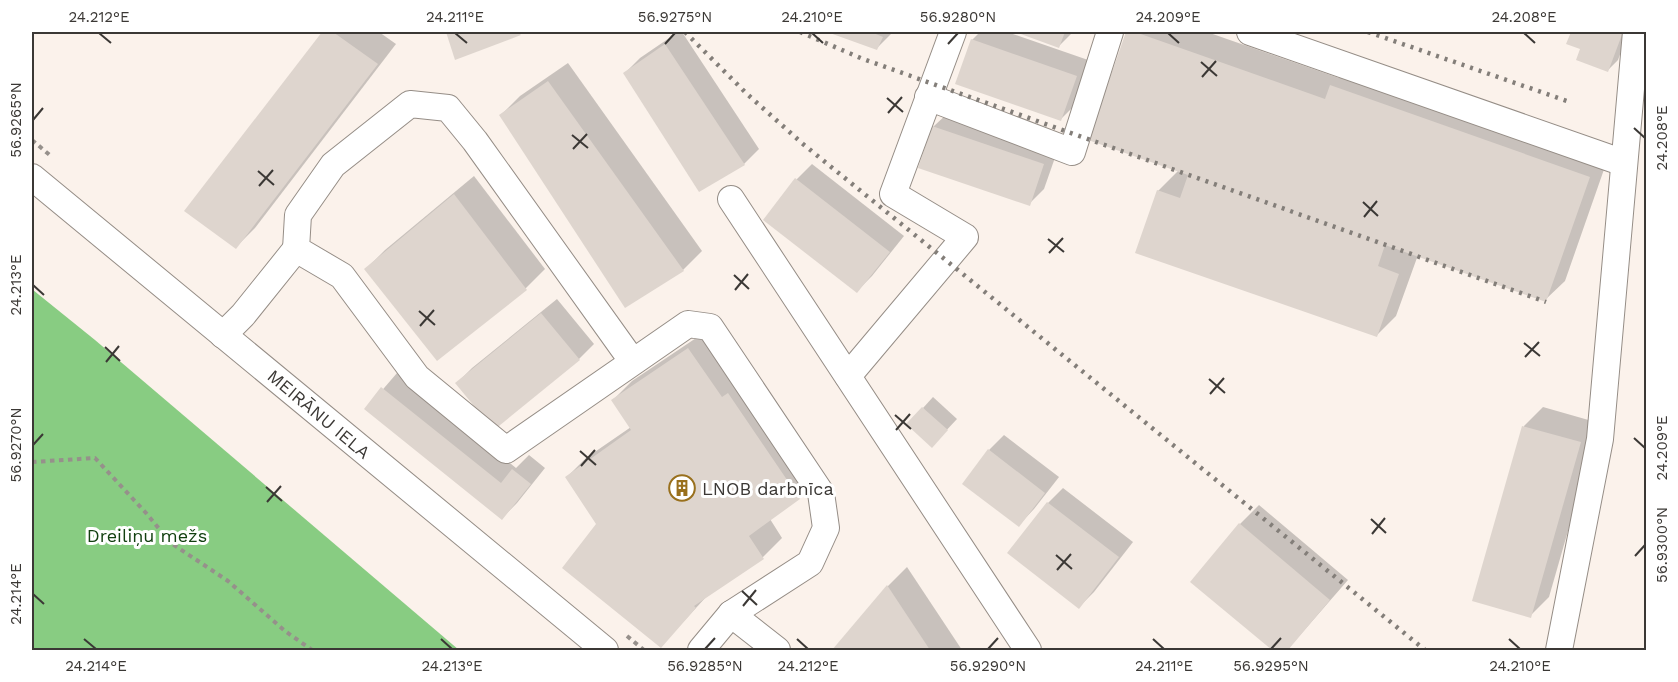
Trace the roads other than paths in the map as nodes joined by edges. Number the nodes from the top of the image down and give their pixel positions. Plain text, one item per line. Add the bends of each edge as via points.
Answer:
1 (953, 32) edge
2 (1110, 32) edge
3 (1250, 32) edge
4 (1636, 32) edge
5 (928, 98) junction
6 (1624, 164) junction
7 (32, 177) edge
8 (731, 199) dead end
9 (296, 249) junction
10 (223, 335) junction
11 (633, 362) junction
12 (848, 376) junction
13 (731, 614) junction
14 (605, 651) edge
15 (701, 651) edge
16 (777, 651) edge
17 (1028, 651) edge
18 (1558, 651) edge

1 - 5 street
2 - 5 street via 1072,152
3 - 6 street
4 - 6 street
5 - 12 street via 893,194 965,237
6 - 18 street via 1599,439
7 - 10 street, MEIRĀNU IELA
8 - 12 street
9 - 10 street
9 - 11 street via 342,276 417,377 506,450
9 - 11 street via 298,215 333,165 410,104 448,108
10 - 14 street, MEIRĀNU IELA
11 - 13 street via 688,324 710,327 820,493 826,528 810,563
12 - 17 street
13 - 15 street
13 - 16 street

